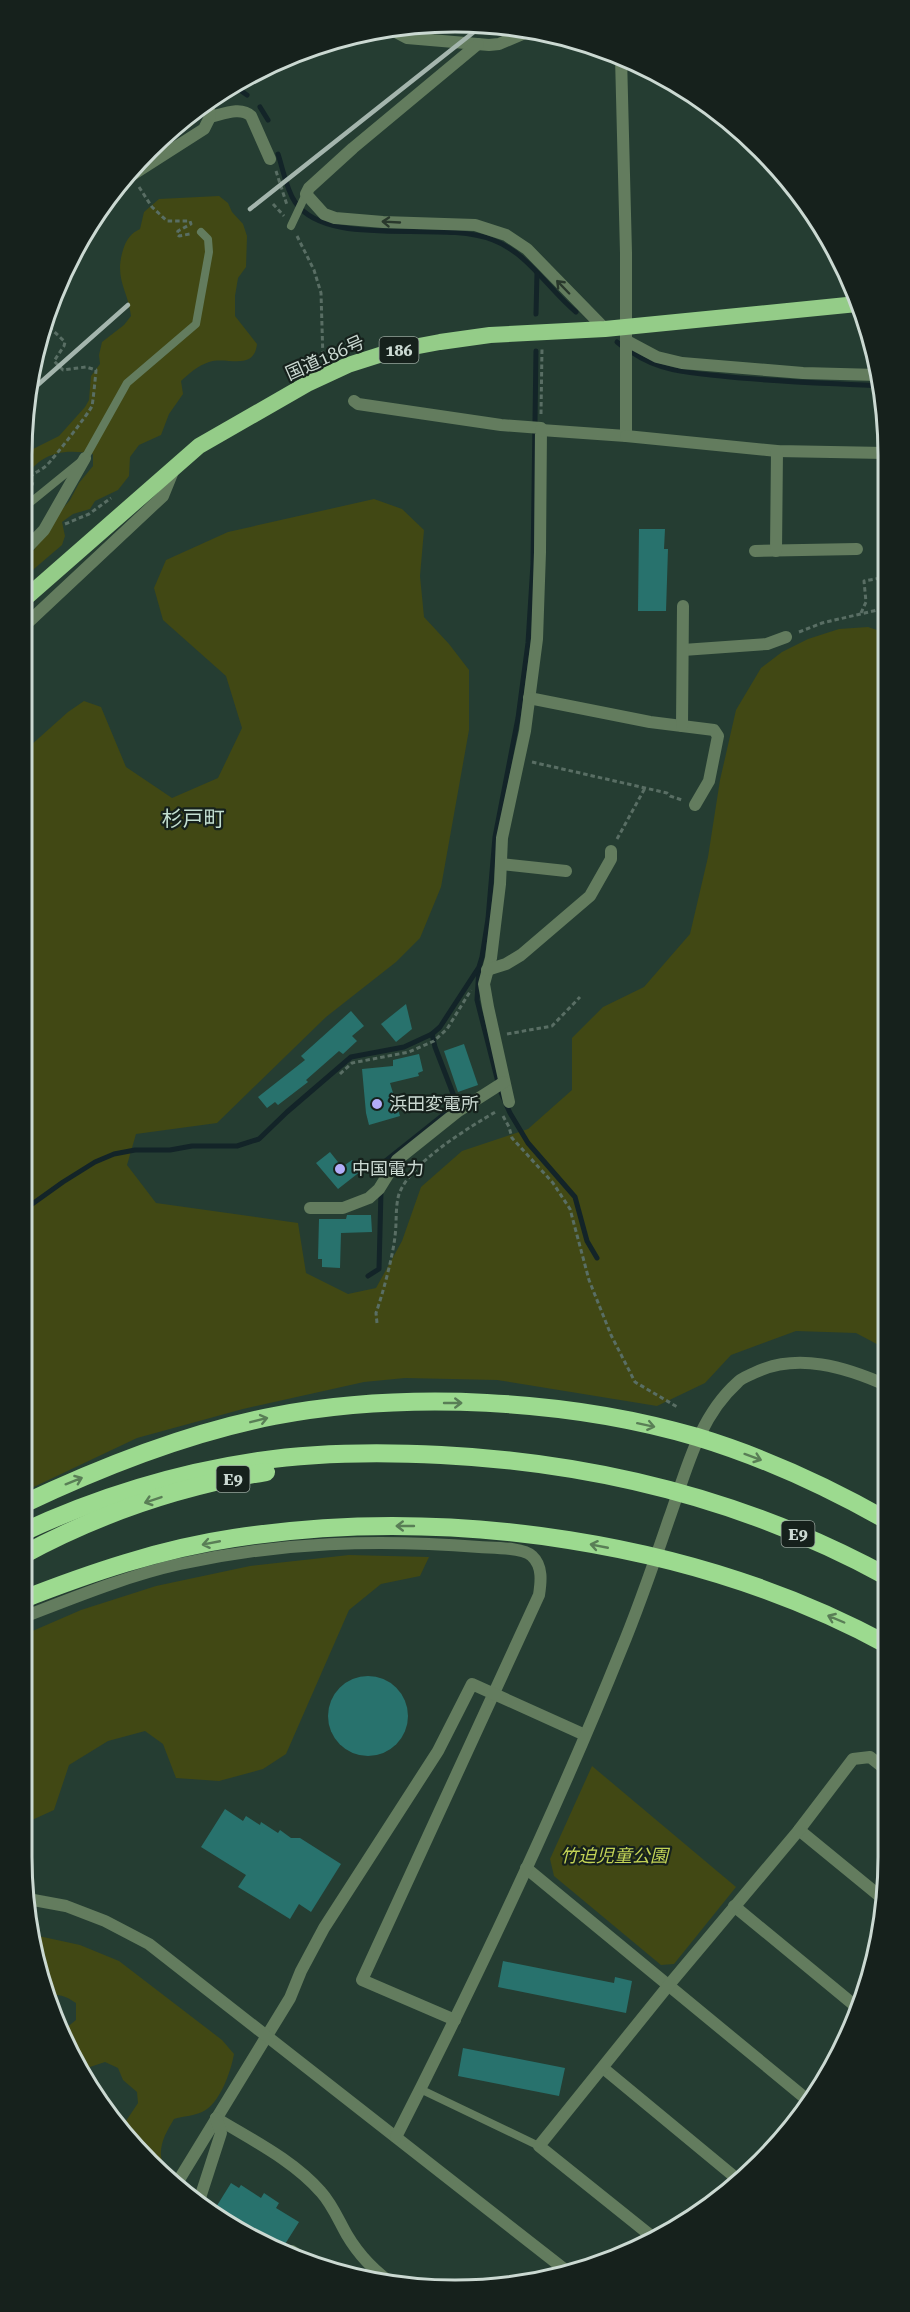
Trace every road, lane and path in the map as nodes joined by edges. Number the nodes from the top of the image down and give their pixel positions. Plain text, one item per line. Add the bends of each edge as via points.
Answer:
1 (401, 35) edge
2 (517, 36) edge
3 (478, 44) junction
4 (621, 66) edge
5 (209, 111) edge
6 (210, 117) junction
7 (270, 159) joint
8 (146, 166) edge
9 (136, 182) dead end
10 (305, 198) junction
11 (273, 204) dead end
12 (291, 226) joint
13 (201, 232) joint
14 (851, 305) edge
15 (51, 329) edge
16 (604, 329) junction
17 (542, 331) junction
18 (627, 334) junction
19 (870, 375) edge
20 (325, 376) junction
21 (354, 401) dead end
22 (538, 428) junction
23 (626, 436) junction
24 (777, 451) junction
25 (878, 453) edge
26 (85, 458) junction
27 (176, 466) junction
28 (32, 475) edge
29 (32, 483) edge
30 (54, 484) junction
31 (116, 495) dead end
32 (32, 501) edge
33 (45, 528) junction
34 (32, 543) edge
35 (857, 549) dead end
36 (755, 551) dead end
37 (776, 551) junction
38 (878, 578) edge
39 (32, 592) edge
40 (683, 606) dead end
41 (878, 610) edge
42 (861, 613) junction
43 (32, 619) edge
44 (786, 637) joint
45 (683, 650) junction
46 (529, 698) junction
47 (682, 726) junction
48 (519, 759) junction
49 (645, 788) junction
50 (695, 805) joint
51 (610, 851) joint
52 (501, 864) junction
53 (566, 871) dead end
54 (487, 970) junction
55 (580, 997) dead end
56 (494, 1036) junction
57 (339, 1074) dead end
58 (504, 1082) junction
59 (509, 1102) dead end
60 (310, 1208) dead end
61 (376, 1323) dead end
62 (878, 1382) edge
63 (678, 1408) dead end
64 (698, 1438) junction
65 (459, 1456) junction
66 (32, 1500) edge
67 (878, 1516) edge
68 (32, 1528) edge
69 (32, 1551) edge
70 (656, 1558) junction
71 (878, 1572) edge
72 (32, 1596) edge
73 (32, 1614) edge
74 (878, 1640) edge
75 (495, 1693) junction
76 (585, 1735) junction
77 (878, 1762) edge
78 (799, 1830) junction
79 (526, 1868) junction
80 (877, 1894) edge
81 (34, 1900) edge
82 (734, 1906) junction
83 (668, 1986) junction
84 (852, 2003) edge
85 (455, 2020) junction
86 (603, 2068) junction
87 (420, 2090) junction
88 (804, 2097) edge
89 (216, 2118) junction
90 (396, 2137) junction
91 (539, 2146) junction
92 (734, 2175) edge
93 (180, 2178) edge
94 (201, 2196) edge
95 (648, 2234) edge
96 (561, 2267) edge
97 (380, 2273) edge

1 - 3 street
2 - 3 street via 499,44
3 - 10 street via 353,148 309,188
4 - 18 street
5 - 6 street
6 - 7 street via 247,111
6 - 8 street via 199,133
7 - 11 path via 283,190 288,220
9 - 13 path via 152,207 168,220 190,221 178,231 179,236
10 - 12 lane
16 -> 10 street via 527,249 506,235 475,225 335,218
12 - 20 path via 314,270 321,293
13 - 26 lane via 208,240 208,252 196,324 127,383
14 - 18 highway, 国道186号 / 186
15 - 28 path via 65,342 54,361 63,370 90,367 97,373 92,407 47,465
16 - 17 highway, 国道186号 / 186
16 - 18 highway, 国道186号 / 186
17 - 20 highway, 国道186号 / 186 via 392,351
17 - 22 path
18 - 19 street via 657,357 682,363
18 - 23 street
20 - 27 highway, 国道186号 / 186 via 211,438
21 - 22 street via 421,414
22 - 23 street
22 - 46 street via 537,639
23 - 24 street
24 - 25 street
24 - 37 street
26 - 30 lane
26 - 33 street
27 - 39 highway, 国道186号 / 186
27 - 43 street via 163,495
29 - 30 path
30 - 32 lane
31 - 33 path via 89,514
33 - 34 street
35 - 37 street
36 - 37 street
38 - 42 path via 864,581 866,602
40 - 45 street
41 - 42 path
42 - 44 path
44 - 45 street via 767,644
45 - 47 street
46 - 47 street
46 - 48 street
47 - 50 street via 714,730 718,736 709,781
48 - 49 path
48 - 52 street via 502,838
49 - 50 path
49 - 51 path
51 - 54 street via 611,859 590,896 521,955
52 - 53 street
52 - 54 street
54 - 56 street via 484,984
54 - 57 path via 447,1029 434,1041 409,1052 352,1063
55 - 56 path via 552,1026
56 - 58 street
58 - 59 street
58 - 60 street via 457,1112 397,1160 369,1198 343,1209
61 - 63 path via 402,1188 420,1164 499,1109 512,1138 553,1183 570,1209 589,1280 635,1382
62 - 64 street via 832,1366 789,1363 764,1368 738,1381 718,1403
66 -> 64 highway via 155,1449 273,1416 339,1407 403,1403 531,1407 597,1415
64 -> 67 highway via 776,1466
64 - 70 street
65 - 68 highway, E9 via 344,1453 238,1465 123,1493
65 -> 69 highway, E9 via 305,1466 210,1484 120,1512
65 - 71 highway, E9 via 549,1465 647,1483 705,1499 792,1532
70 -> 72 highway via 545,1536 423,1526 359,1526 232,1538 172,1550
74 -> 70 highway via 750,1586
70 - 76 street
73 - 75 street via 90,1591 180,1564 265,1550 352,1542 521,1551 530,1554 537,1564 539,1595
75 - 76 street
75 - 85 street via 362,1980
75 - 89 street via 472,1684 438,1751 324,1928 290,1998
76 - 79 street
77 - 78 street via 870,1757 853,1759
78 - 80 street
78 - 82 street
79 - 83 street
79 - 85 street
81 - 90 street via 66,1906 149,1944
82 - 83 street
82 - 84 street
83 - 86 street
83 - 88 street
85 - 87 street
86 - 91 street
86 - 92 street
87 - 90 street
87 - 91 lane
89 - 93 street
89 - 94 street via 221,2133
89 - 97 street via 312,2182 348,2238
90 - 96 street
91 - 95 street

